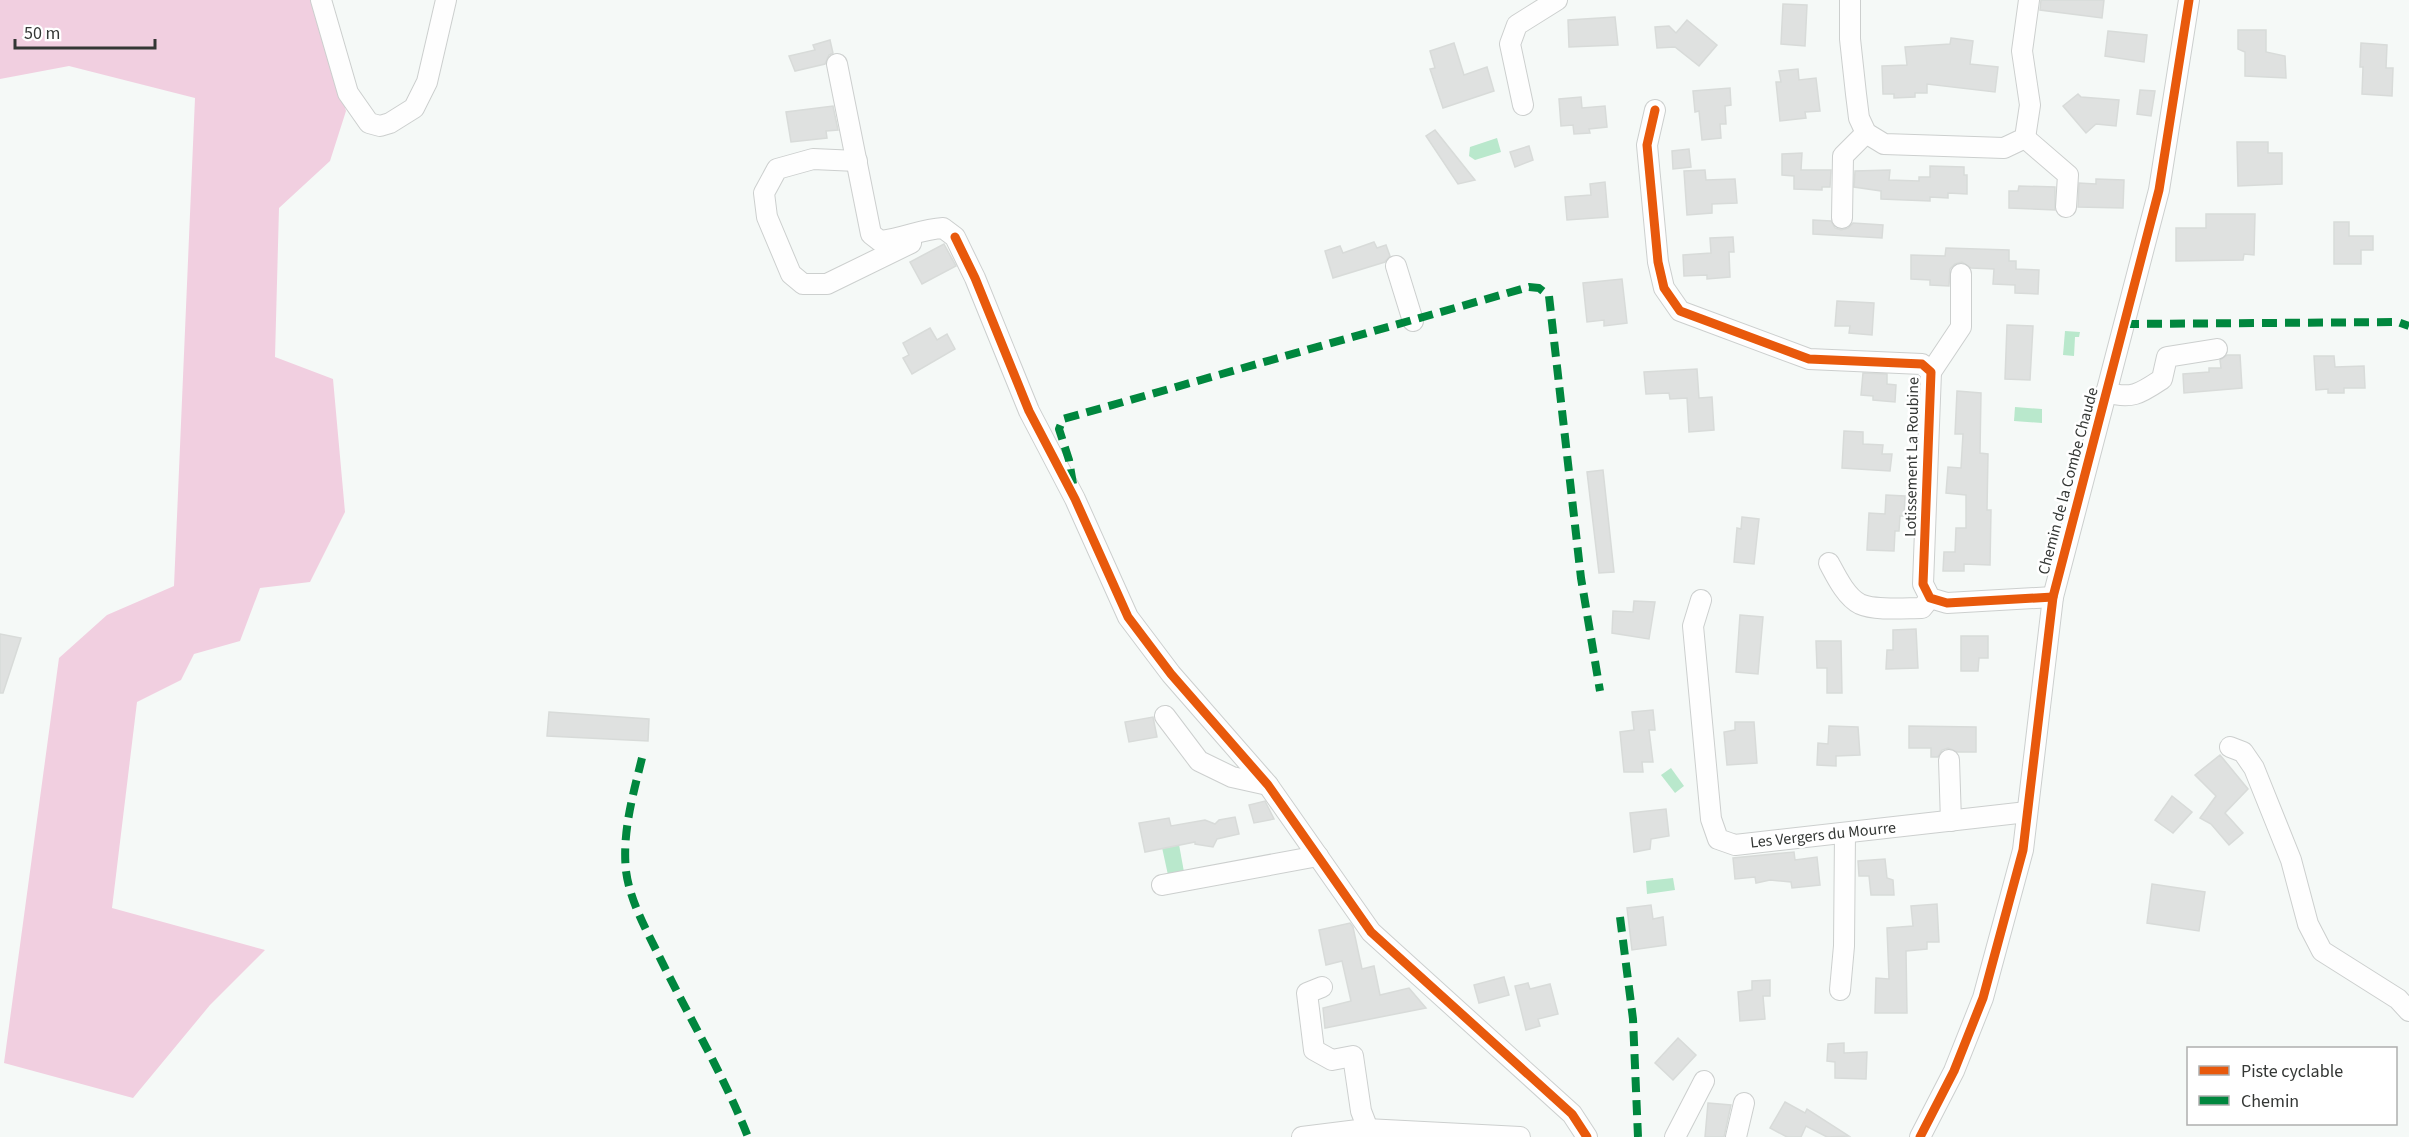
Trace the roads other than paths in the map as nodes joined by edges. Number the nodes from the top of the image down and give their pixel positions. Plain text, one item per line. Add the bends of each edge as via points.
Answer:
1 (321, 0) edge
2 (446, 0) edge
3 (1557, 0) edge
4 (1850, 0) edge
5 (2029, 0) edge
6 (2189, 0) edge
7 (837, 64) dead end
8 (1523, 105) dead end
9 (1654, 110) dead end
10 (1866, 133) junction
11 (2025, 138) junction
12 (856, 161) junction
13 (2066, 207) dead end
14 (1842, 218) dead end
15 (949, 232) junction
16 (1396, 266) dead end
17 (1961, 274) dead end
18 (1413, 321) dead end
19 (2217, 349) dead end
20 (1931, 372) junction
21 (2106, 392) junction
22 (1829, 563) dead end
23 (2053, 597) junction
24 (1930, 598) junction
25 (1701, 600) dead end
26 (1165, 716) dead end
27 (2230, 747) dead end
28 (1949, 760) dead end
29 (1268, 785) junction
30 (2027, 812) junction
31 (1951, 821) junction
32 (1845, 833) junction
33 (1318, 856) junction
34 (1162, 885) dead end
35 (1323, 987) dead end
36 (1840, 990) dead end
37 (2409, 1011) edge
38 (1704, 1081) dead end
39 (1744, 1103) dead end
40 (1369, 1133) edge
41 (1334, 1135) edge
42 (1302, 1137) edge
43 (1520, 1137) edge
44 (1587, 1137) edge
45 (1675, 1137) edge
46 (1736, 1137) edge
47 (1920, 1137) edge

1 - 2 street via 348,93 369,123 380,126 414,108 427,82
3 - 8 street via 1517,25 1510,44
4 - 10 street via 1856,94 1859,118
5 - 11 street via 2022,51 2030,105
6 - 21 street, Chemin de la Combe Chaude via 2159,190
7 - 12 street
9 - 20 street, Lotissement La Roubine via 1647,145 1658,262 1664,288 1680,311 1809,358 1922,364
10 - 11 street via 1884,144 2004,148
10 - 14 street via 1843,156
11 - 13 street via 2068,174
12 - 15 street via 871,234 880,242 931,229
12 - 15 street via 813,159 777,169 764,193 766,218 791,274 803,284 827,284
15 - 29 street via 975,278 1029,411 1075,499 1128,617 1171,674
16 - 18 street
17 - 20 street via 1961,327
19 - 21 street via 2167,357 2163,379 2141,394 2122,397
20 - 24 street, Lotissement La Roubine via 1923,584
21 - 23 street, Chemin de la Combe Chaude
22 - 24 street via 1840,583 1860,604 1922,608
23 - 24 street via 1947,603
23 - 30 street, Chemin de la Combe Chaude
25 - 32 street, Les Vergers du Mourre via 1693,626 1711,819 1718,839 1735,845
26 - 29 street via 1199,761 1232,777
27 - 37 street via 2243,752 2254,768 2291,860 2308,924 2322,951 2398,999
28 - 31 street
29 - 33 street
30 - 31 street, Les Vergers du Mourre
30 - 47 street, Chemin de la Combe Chaude via 2023,850 1983,998 1954,1071
31 - 32 street, Les Vergers du Mourre
32 - 36 street
33 - 34 street
33 - 44 street via 1371,932 1572,1114
35 - 40 street via 1306,993 1314,1050 1332,1060 1353,1056 1361,1111
38 - 45 street
39 - 46 street
40 - 41 street
40 - 43 street
41 - 42 street

